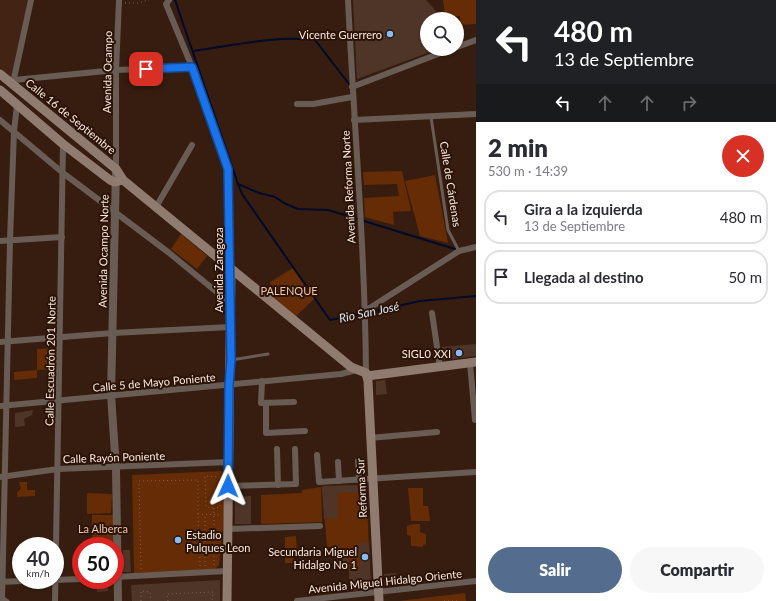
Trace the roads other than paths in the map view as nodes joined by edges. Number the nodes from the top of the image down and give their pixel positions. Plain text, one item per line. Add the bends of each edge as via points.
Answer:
1 (31, 0) edge
2 (348, 0) edge
3 (166, 1) edge
4 (118, 2) edge
5 (476, 40) edge
6 (464, 44) edge
7 (433, 56) edge
8 (192, 67) junction
9 (116, 70) junction
10 (0, 74) edge
11 (13, 82) junction
12 (352, 87) junction
13 (0, 90) edge
14 (352, 97) junction
15 (298, 104) dead end
16 (17, 105) junction
17 (476, 114) edge
18 (431, 117) junction
19 (0, 120) edge
20 (354, 120) junction
21 (14, 131) junction
22 (63, 144) junction
23 (192, 145) dead end
24 (116, 169) junction
25 (62, 172) junction
26 (119, 181) junction
27 (156, 207) junction
28 (115, 212) junction
29 (62, 237) junction
30 (10, 240) junction
31 (0, 241) edge
32 (476, 247) edge
33 (459, 252) junction
34 (230, 269) junction
35 (230, 303) junction
36 (365, 311) junction
37 (432, 313) dead end
38 (230, 328) junction
39 (113, 333) junction
40 (60, 337) junction
41 (8, 341) junction
42 (0, 342) edge
43 (268, 354) dead end
44 (231, 360) junction
45 (473, 363) edge
46 (440, 367) junction
47 (356, 370) junction
48 (366, 375) junction
49 (262, 382) junction
50 (229, 385) junction
51 (111, 395) junction
52 (59, 400) junction
53 (294, 402) dead end
54 (266, 403) junction
55 (3, 406) edge
56 (474, 420) dead end
57 (305, 431) dead end
58 (437, 432) dead end
59 (370, 438) junction
60 (277, 449) dead end
61 (295, 449) dead end
62 (317, 455) dead end
63 (358, 461) dead end
64 (229, 462) junction
65 (338, 462) dead end
66 (116, 468) junction
67 (58, 469) junction
68 (476, 472) edge
69 (3, 477) edge
70 (374, 479) junction
71 (359, 480) junction
72 (339, 481) junction
73 (278, 485) junction
74 (228, 486) junction
75 (320, 526) dead end
76 (229, 530) junction
77 (56, 537) edge
78 (117, 537) edge
79 (227, 571) junction
80 (124, 577) edge
81 (476, 581) edge
82 (1, 582) edge
83 (12, 582) edge
84 (55, 589) edge
85 (118, 589) edge
86 (378, 591) junction
87 (2, 599) edge
88 (8, 601) edge
89 (55, 601) edge
90 (118, 601) edge
91 (227, 601) edge
92 (297, 601) edge
93 (379, 601) edge

1 - 11 street
2 - 12 street, Avenida Reforma Norte
3 - 8 street, Avenida Zaragoza
4 - 9 street, Avenida Ocampo
5 - 6 street
7 - 12 street
8 - 9 street
8 - 34 street, Avenida Zaragoza via 228,169
9 - 11 street
9 - 24 street, Avenida Ocampo
10 - 11 main road, Calle 16 de Septiembre
11 - 24 main road, Calle 16 de Septiembre
12 - 14 street, Avenida Reforma Norte
13 - 16 main road, Calle 16 de Septiembre
14 - 15 street
14 - 20 street, Avenida Reforma Norte
16 - 21 street
16 - 22 main road, Calle 16 de Septiembre
17 - 18 street
18 - 20 street
18 - 33 lane, Calle de Cárdenas via 448,230
19 - 21 street
20 - 36 street, Avenida Reforma Norte
21 - 25 street
21 - 30 street
22 - 25 street, Calle Escuadrón 201 Norte
22 - 26 main road, Calle 16 de Septiembre
23 - 27 street
24 - 26 main road, Calle 16 de Septiembre
25 - 28 street
25 - 29 street, Calle Escuadrón 201 Norte
26 - 27 main road, Calle 16 de Septiembre
26 - 28 street, Avenida Ocampo Norte
27 - 34 main road, Calle 16 de Septiembre
28 - 35 street
28 - 39 street, Avenida Ocampo Norte
29 - 30 street
29 - 40 street, Calle Escuadrón 201 Norte
30 - 31 street
30 - 41 street
32 - 33 street
33 - 36 street
34 - 35 main road, Avenida Zaragoza
34 - 47 main road, Calle 16 de Septiembre
35 - 38 main road, Avenida Zaragoza
36 - 48 street, Avenida Reforma Norte
37 - 46 street
38 - 39 street
38 - 44 main road, Avenida Zaragoza
39 - 40 street
39 - 51 street
40 - 41 street
40 - 52 street, Calle Escuadrón 201 Norte
41 - 42 street
41 - 55 street
43 - 44 lane
44 - 50 main road, Avenida Zaragoza
45 - 46 main road
45 - 56 street
46 - 48 main road
47 - 48 main road, Calle 16 de Septiembre
47 - 49 street, Calle 5 de Mayo Poniente via 341,374
48 - 59 main road, Reforma Sur
49 - 50 street, Calle 5 de Mayo Poniente
49 - 54 street via 261,403
50 - 51 street, Calle 5 de Mayo Poniente
50 - 64 main road, Avenida Zaragoza
51 - 52 street, Calle 5 de Mayo Poniente
51 - 66 street
52 - 55 street, Calle 5 de Mayo Poniente
52 - 67 street, Calle Escuadrón 201 Norte
53 - 54 street
54 - 57 street via 266,433
55 - 69 street
58 - 59 street
59 - 70 main road, Reforma Sur
60 - 73 street
61 - 73 street via 296,484
62 - 72 street via 319,482
63 - 71 street
64 - 66 street, Calle Rayón Poniente
64 - 74 main road, Avenida Zaragoza
65 - 72 street
66 - 67 street, Calle Rayón Poniente
66 - 78 street
67 - 69 street, Calle Rayón Poniente
67 - 77 street, Calle Escuadrón 201 Norte
68 - 70 street
69 - 82 street
70 - 71 street
70 - 86 main road, Reforma Sur
71 - 72 street
73 - 74 street
74 - 76 main road, Avenida Zaragoza
75 - 76 street
76 - 79 main road, Avenida Zaragoza
79 - 80 street
79 - 91 main road, Avenida Zaragoza
81 - 86 street, Avenida Miguel Hidalgo Oriente
82 - 83 street
82 - 87 street
84 - 89 street, Calle Escuadrón 201 Norte
85 - 90 street
86 - 92 street, Avenida Miguel Hidalgo Oriente
86 - 93 main road, Reforma Sur
87 - 88 lane

